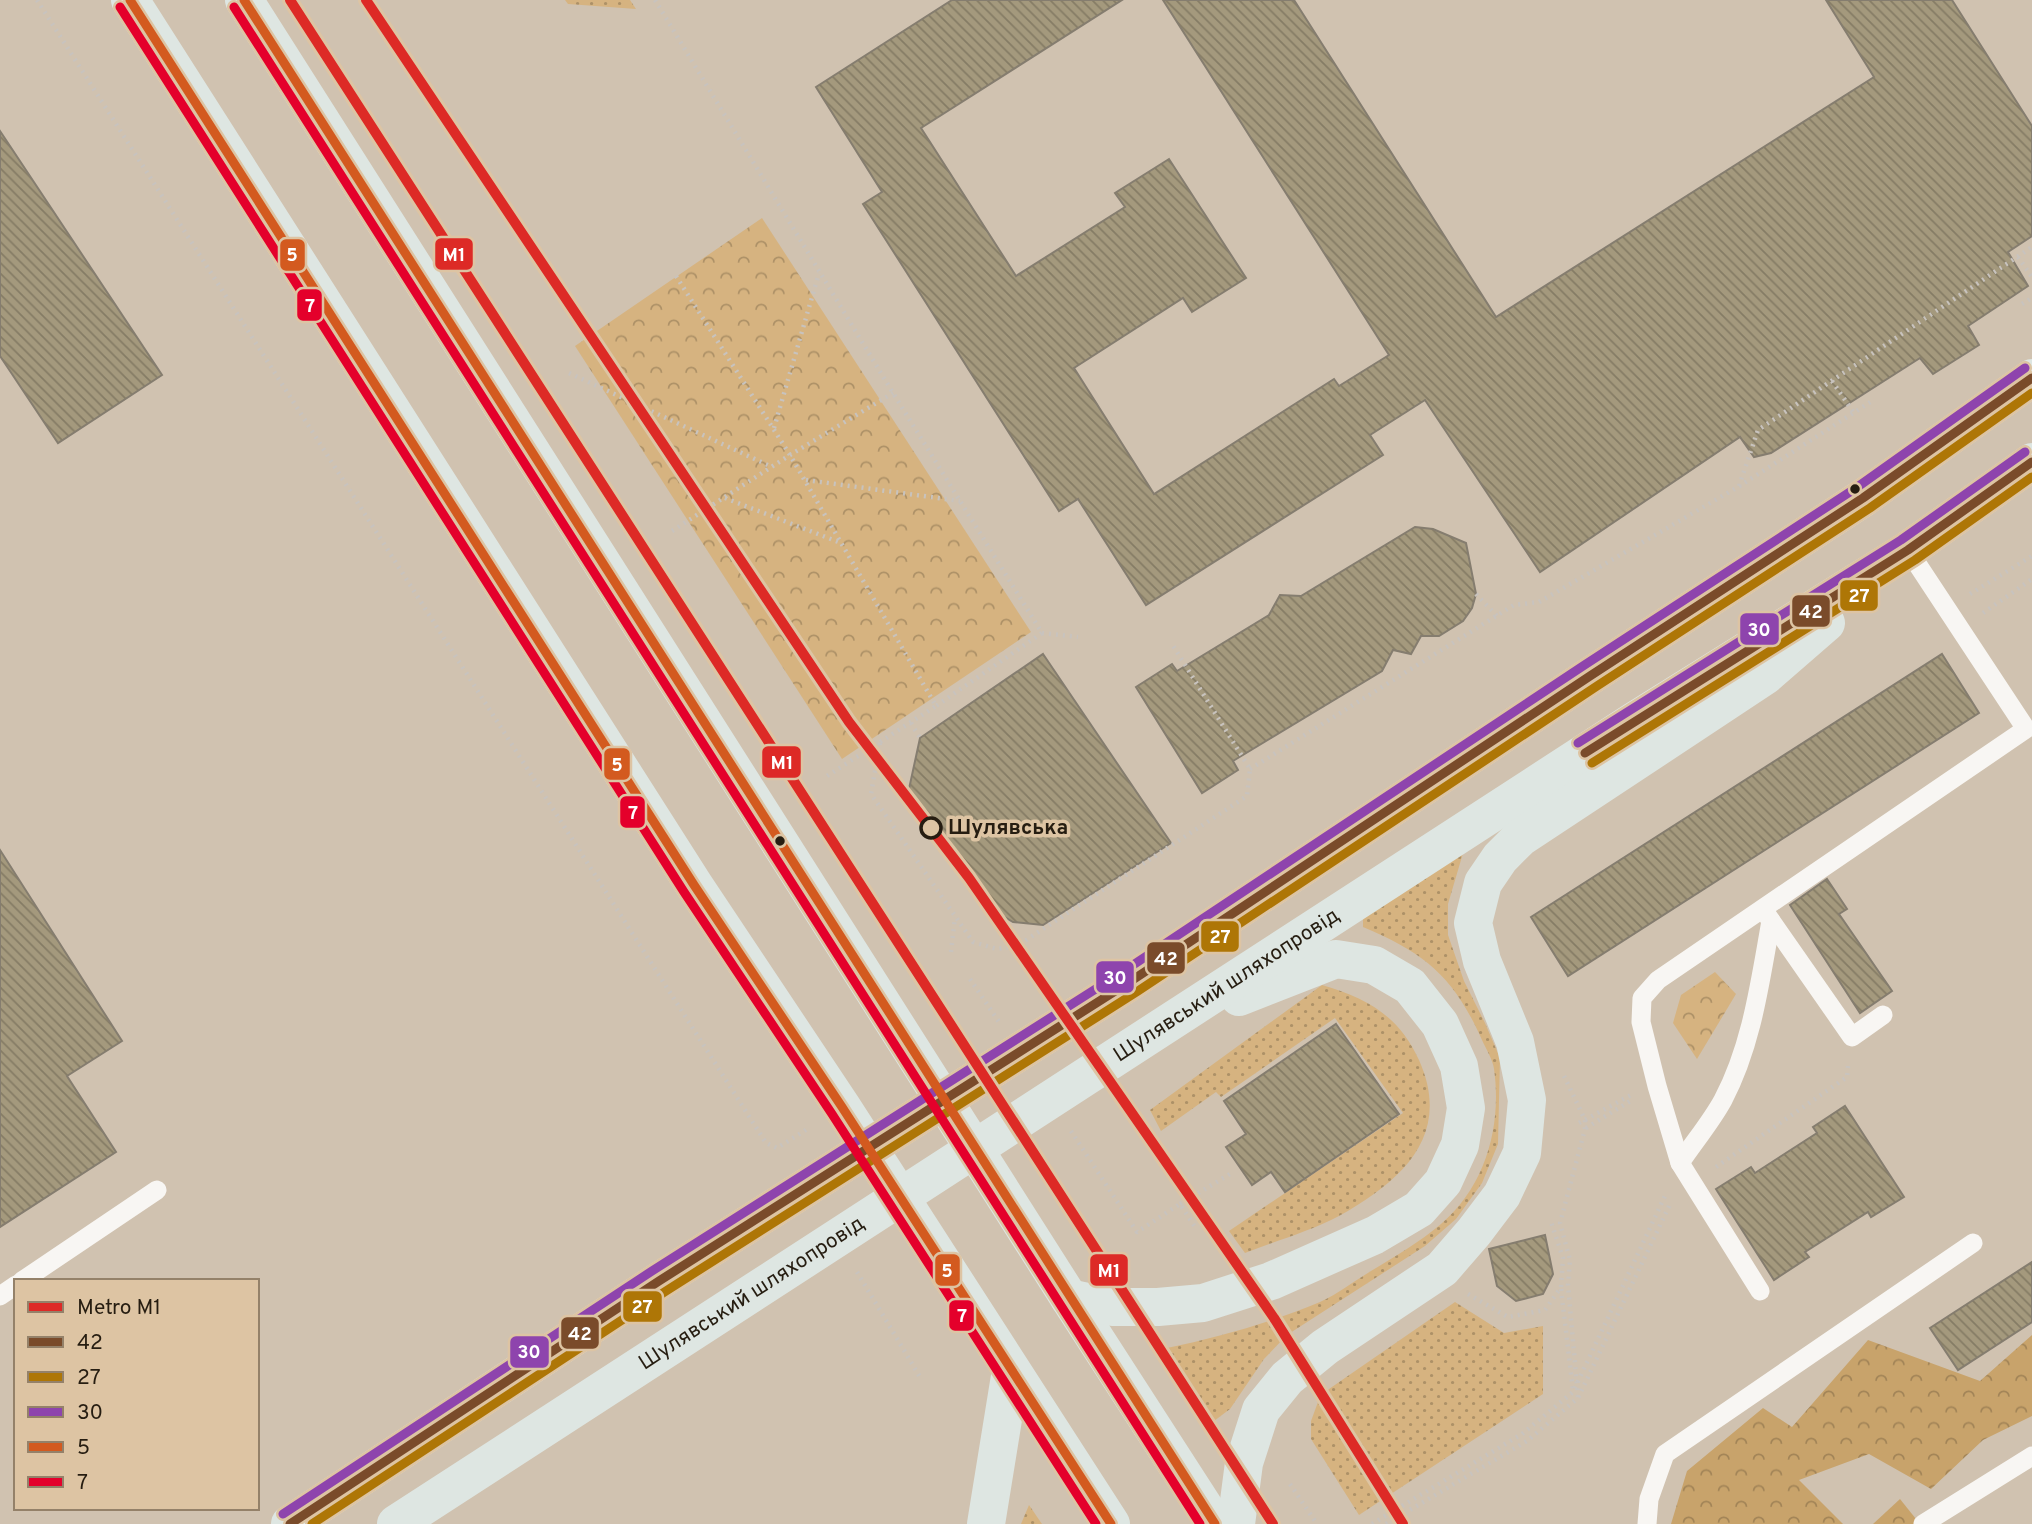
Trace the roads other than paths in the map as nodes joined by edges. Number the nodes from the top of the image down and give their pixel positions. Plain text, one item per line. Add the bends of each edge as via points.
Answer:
1 (130, 0) edge
2 (244, 0) edge
3 (2032, 378) edge
4 (2032, 462) edge
5 (1908, 550) junction
6 (1766, 915) junction
7 (1883, 1015) dead end
8 (1168, 1024) junction
9 (1686, 1173) junction
10 (157, 1190) dead end
11 (1973, 1243) dead end
12 (25, 1279) edge
13 (1760, 1291) dead end
14 (1069, 1298) junction
15 (1011, 1370) junction
16 (542, 1429) junction
17 (2032, 1456) edge
18 (1954, 1516) edge
19 (290, 1524) edge
20 (396, 1524) edge
21 (444, 1524) edge
22 (986, 1524) edge
23 (1111, 1524) edge
24 (1215, 1524) edge
25 (1236, 1524) edge
26 (1647, 1524) edge
27 (1923, 1524) edge

1 - 15 main road via 694,885
2 - 14 main road
3 - 19 main road via 1863,498 1130,981 659,1281
4 - 5 main road
5 - 6 lane via 2026,729
5 - 8 main road, Шулявський шляхопровід via 1634,721
5 - 25 main road via 1765,676 1521,838 1500,858 1483,883 1473,923 1482,961 1515,1042 1527,1100 1522,1153 1502,1195 1442,1269 1325,1347 1287,1378 1261,1410 1244,1463
6 - 7 lane via 1852,1037
6 - 9 lane via 1756,1008 1747,1039
6 - 9 lane via 1658,980 1642,998 1641,1022 1656,1083
8 - 14 main road via 1336,960 1374,965 1410,986 1440,1024 1459,1066 1466,1108 1460,1144 1443,1182 1419,1209 1375,1235 1271,1281 1203,1303 1158,1307 1112,1307
8 - 16 main road, Шулявський шляхопровід
9 - 13 lane
10 - 12 lane
11 - 26 lane via 1665,1454
14 - 24 main road
15 - 22 main road
15 - 23 main road
16 - 20 main road, Шулявський шляхопровід
16 - 21 main road
17 - 18 lane
18 - 27 lane

